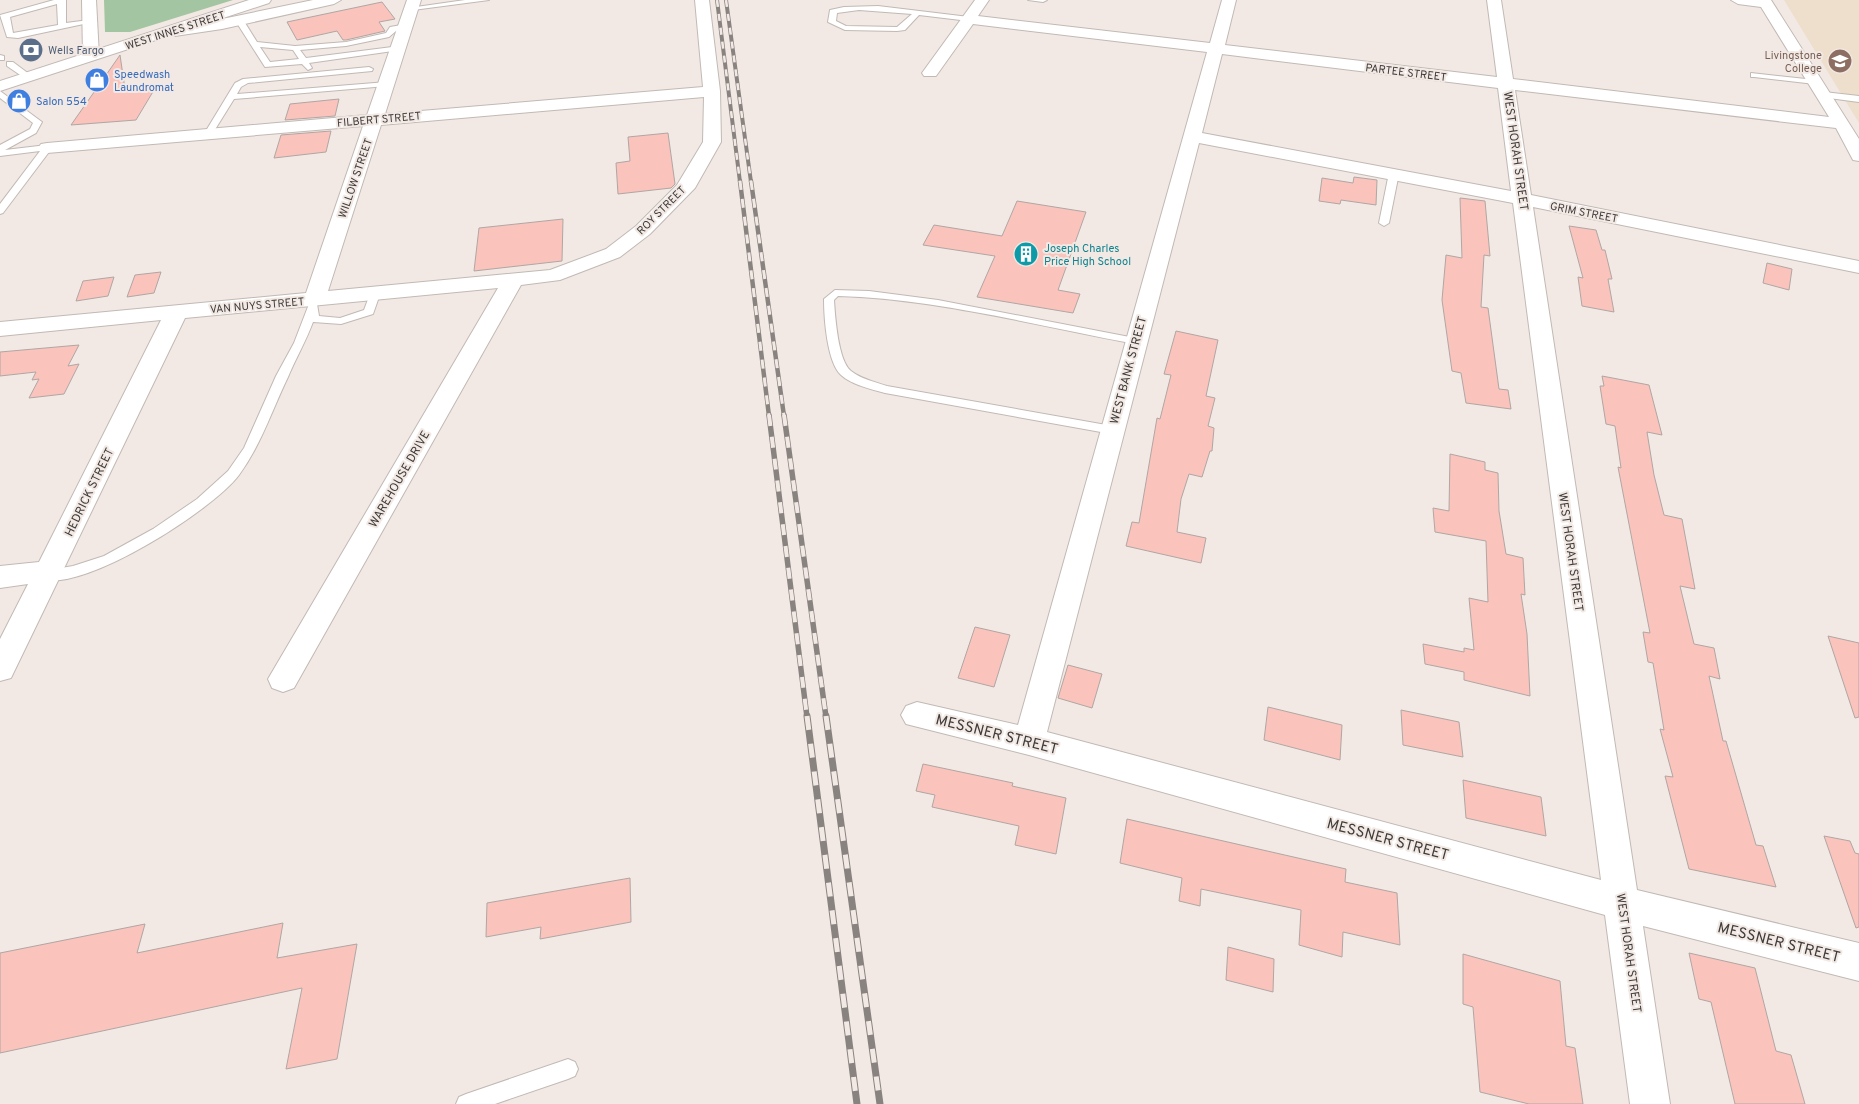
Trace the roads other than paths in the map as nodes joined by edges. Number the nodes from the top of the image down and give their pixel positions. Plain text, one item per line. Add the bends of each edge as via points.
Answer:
1 (62, 0) edge
2 (90, 0) edge
3 (264, 0) edge
4 (334, 0) edge
5 (485, 0) edge
6 (702, 0) edge
7 (982, 0) edge
8 (1032, 0) edge
9 (1043, 0) edge
10 (1229, 0) edge
11 (1494, 0) edge
12 (1738, 0) edge
13 (1765, 1) edge
14 (412, 11) edge
15 (917, 13) junction
16 (3, 16) edge
17 (970, 19) junction
18 (239, 20) junction
19 (89, 22) junction
20 (62, 26) junction
21 (175, 31) junction
22 (255, 44) junction
23 (295, 48) junction
24 (400, 48) junction
25 (1215, 48) junction
26 (91, 56) junction
27 (304, 61) junction
28 (10, 64) dead end
29 (369, 69) dead end
30 (930, 73) dead end
31 (312, 74) junction
32 (1754, 75) dead end
33 (29, 76) junction
34 (387, 84) junction
35 (1506, 84) junction
36 (0, 86) edge
37 (1820, 88) junction
38 (322, 90) junction
39 (712, 91) junction
40 (0, 94) edge
41 (230, 97) junction
42 (1859, 99) edge
43 (375, 119) junction
44 (1842, 124) junction
45 (208, 134) junction
46 (1191, 136) junction
47 (47, 148) junction
48 (0, 151) edge
49 (1859, 156) edge
50 (1394, 173) junction
51 (1523, 200) junction
52 (0, 211) edge
53 (1384, 223) dead end
54 (1859, 266) edge
55 (514, 279) junction
56 (938, 303) joint
57 (313, 306) junction
58 (176, 313) junction
59 (0, 329) edge
60 (1136, 341) junction
61 (1112, 430) junction
62 (49, 573) junction
63 (0, 577) edge
64 (0, 669) edge
65 (283, 680) dead end
66 (917, 715) dead end
67 (1029, 741) junction
68 (1622, 903) junction
69 (1859, 962) edge
70 (568, 1069) dead end
71 (466, 1104) edge
72 (1650, 1104) edge

1 - 16 lane
1 - 20 lane
2 - 19 street
3 - 21 street, WEST INNES STREET
4 - 18 street
5 - 14 lane
6 - 39 street, ROY STREET
7 - 17 street
8 - 9 lane
10 - 25 street, WEST BANK STREET
11 - 35 street, WEST HORAH STREET
12 - 13 street
13 - 37 street
14 - 23 lane via 389,35
14 - 24 street, WILLOW STREET
15 - 15 lane via 837,10 833,12 832,22 845,28 897,29
15 - 17 lane
16 - 20 lane via 10,35
17 - 25 street, PARTEE STREET
17 - 30 street
18 - 21 street
18 - 22 lane
19 - 20 lane
19 - 26 street
21 - 26 street, WEST INNES STREET
22 - 23 lane
22 - 27 lane via 268,65
23 - 27 lane
24 - 27 lane
24 - 34 street, WILLOW STREET
25 - 35 street, PARTEE STREET
25 - 46 street, WEST BANK STREET
26 - 33 street, WEST INNES STREET
27 - 31 lane
28 - 33 lane
29 - 31 lane
31 - 38 lane
31 - 41 lane via 246,81 238,85
32 - 37 lane
33 - 36 street, WEST INNES STREET
34 - 38 lane
34 - 43 street, WILLOW STREET
35 - 44 street, PARTEE STREET
35 - 51 street, WEST HORAH STREET
37 - 42 lane
37 - 44 street
38 - 41 lane
39 - 43 street, FILBERT STREET
39 - 55 street, ROY STREET via 712,142 685,188 643,230 613,253 575,269 553,276
40 - 48 lane via 38,122 33,131
41 - 45 lane
43 - 45 street, FILBERT STREET
43 - 57 street, WILLOW STREET
44 - 49 street
45 - 47 street, FILBERT STREET
46 - 50 street, GRIM STREET
46 - 60 street, WEST BANK STREET
47 - 48 lane
47 - 52 lane
50 - 51 street, GRIM STREET
50 - 53 lane
51 - 54 street, GRIM STREET
51 - 68 street, WEST HORAH STREET
55 - 57 street, VAN NUYS STREET via 375,294
55 - 65 street, WAREHOUSE DRIVE
56 - 60 lane
56 - 61 lane via 835,293 829,299 829,316 842,368 857,380 885,389
57 - 58 street, VAN NUYS STREET
57 - 62 lane via 300,343 250,449 233,474 202,502 109,560 73,571
58 - 59 street, VAN NUYS STREET
58 - 62 street, HEDRICK STREET
60 - 61 street, WEST BANK STREET
61 - 67 street, WEST BANK STREET
62 - 63 street
62 - 64 street, HEDRICK STREET
66 - 67 street, MESSNER STREET
67 - 68 street, MESSNER STREET
68 - 69 street, MESSNER STREET
68 - 72 street, WEST HORAH STREET
70 - 71 lane

